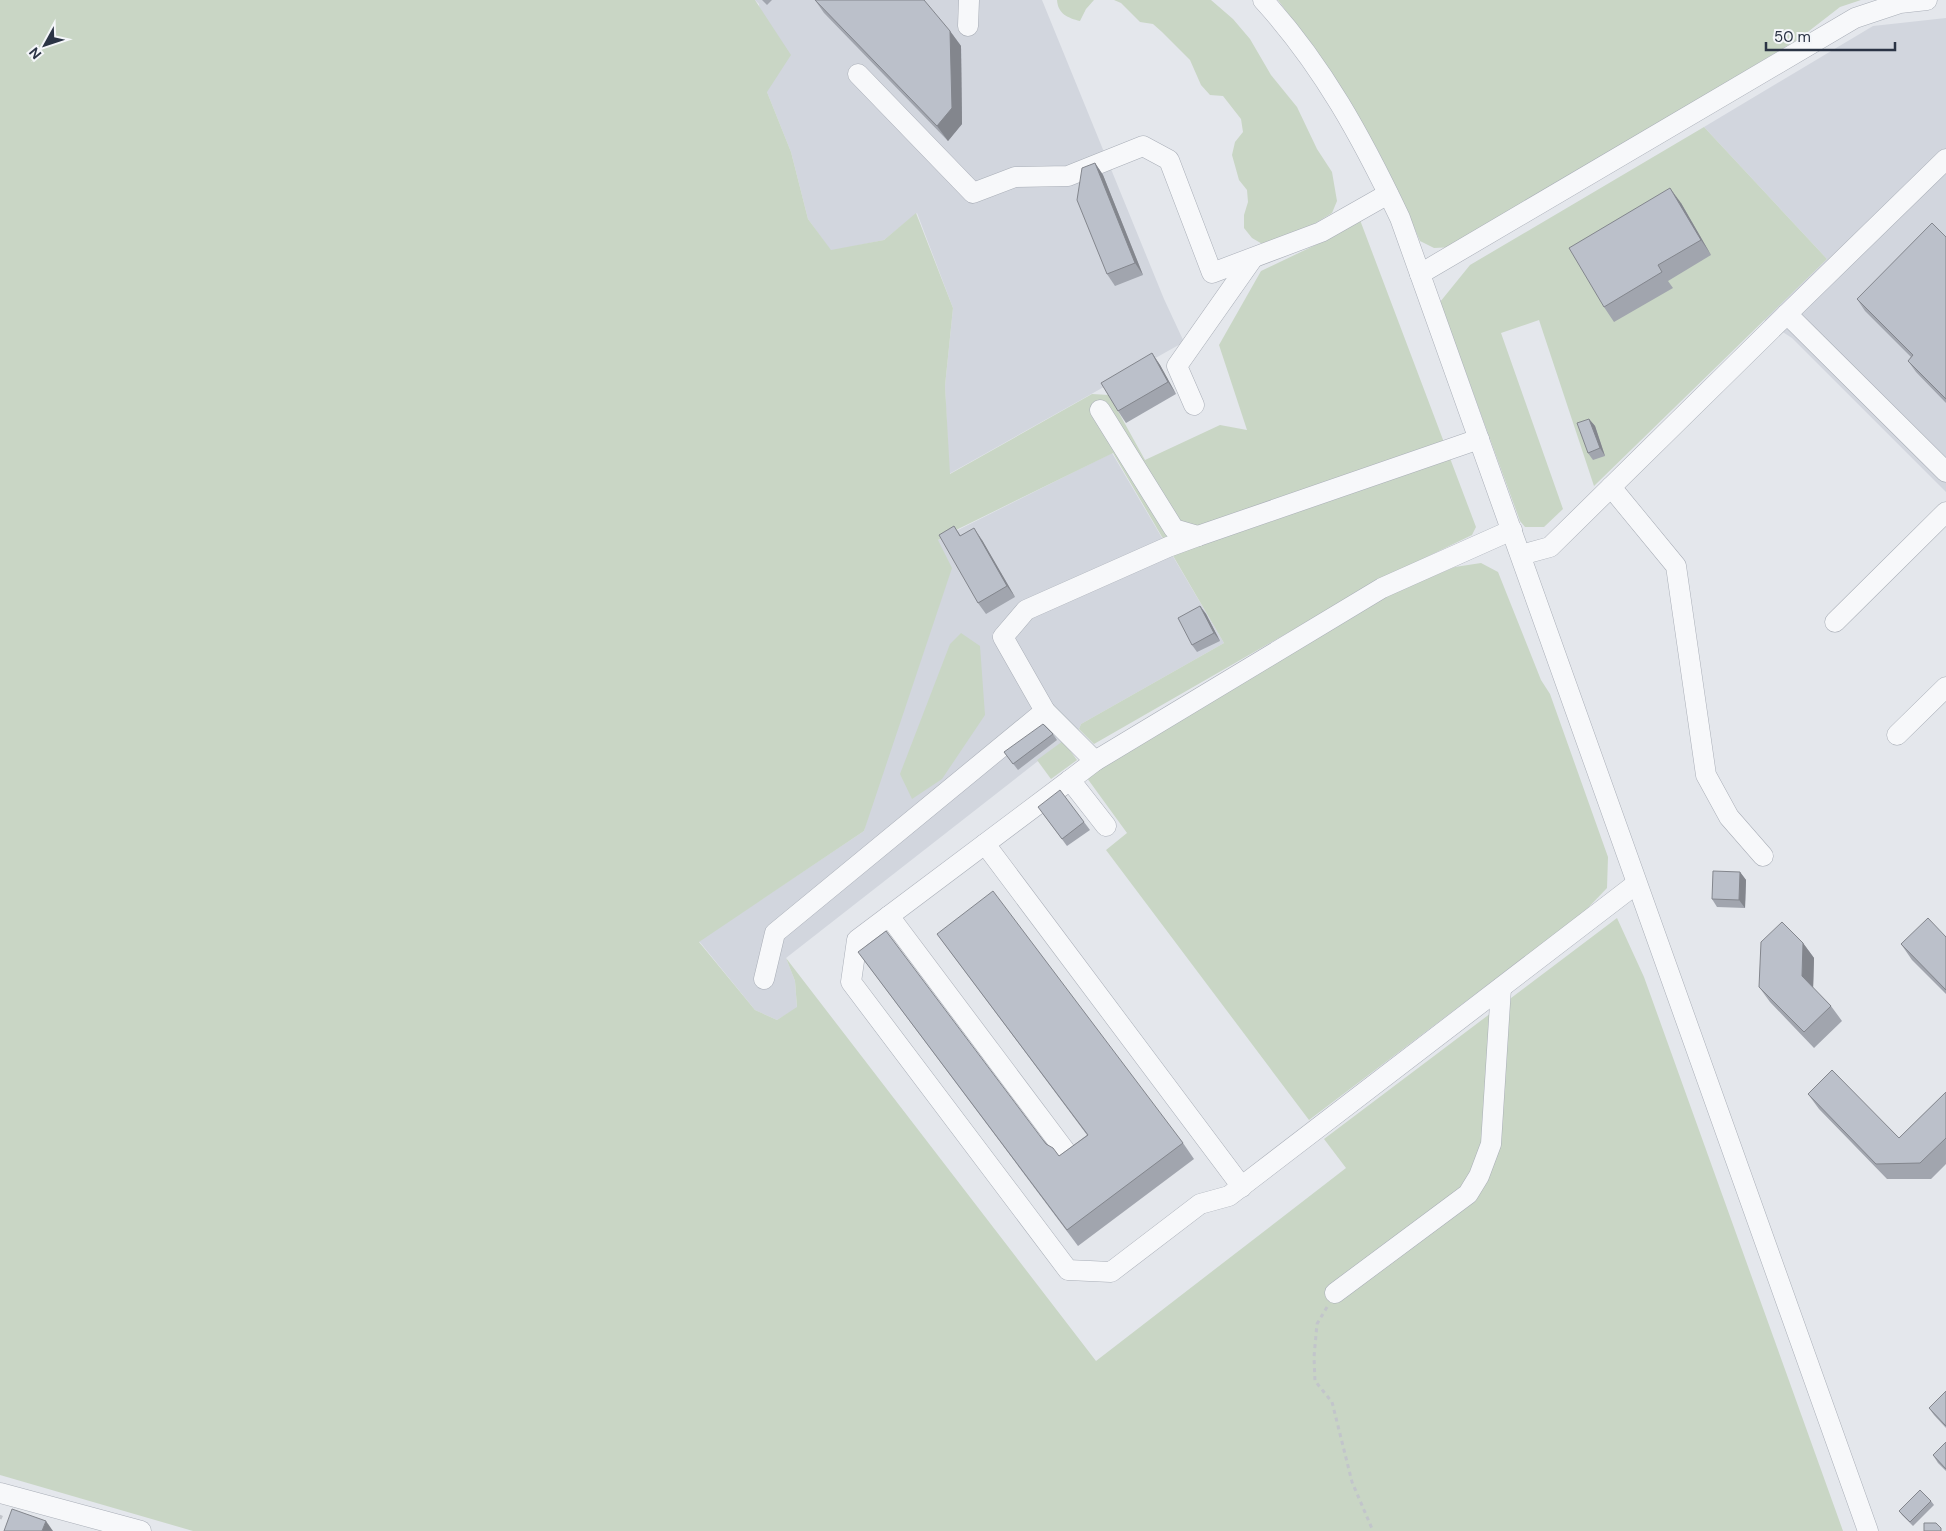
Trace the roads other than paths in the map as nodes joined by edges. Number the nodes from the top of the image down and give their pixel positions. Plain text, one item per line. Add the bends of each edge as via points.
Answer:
1 (969, 0) edge
2 (1263, 0) edge
3 (1927, 0) edge
4 (968, 26) dead end
5 (858, 74) dead end
6 (1946, 159) edge
7 (1388, 194) junction
8 (1252, 258) junction
9 (1420, 274) junction
10 (1787, 314) junction
11 (1194, 405) dead end
12 (1100, 410) dead end
13 (1479, 439) junction
14 (1946, 472) edge
15 (1611, 487) junction
16 (1946, 512) edge
17 (1512, 530) junction
18 (1198, 536) junction
19 (1521, 556) junction
20 (1835, 622) dead end
21 (1946, 687) edge
22 (1045, 711) junction
23 (1897, 735) dead end
24 (1095, 761) junction
25 (1070, 780) junction
26 (1106, 826) dead end
27 (985, 844) junction
28 (1763, 856) dead end
29 (1636, 884) junction
30 (889, 916) junction
31 (764, 979) dead end
32 (1501, 988) junction
33 (1066, 1152) edge
34 (1242, 1187) junction
35 (1335, 1293) road end
36 (1, 1503) edge
37 (141, 1531) edge
38 (1868, 1531) edge

1 - 4 street
2 - 7 street via 1313,63 1349,116
3 - 9 street via 1900,2 1855,18
5 - 8 street via 973,193 1015,177 1068,176 1143,146 1169,160 1212,273
6 - 10 street
7 - 8 street via 1322,232
7 - 9 street
8 - 11 street via 1177,366
9 - 13 street
10 - 14 street
10 - 15 street
12 - 18 street via 1174,529
13 - 17 street
13 - 18 street
15 - 19 street via 1550,547
15 - 28 street via 1676,566 1706,776 1730,817
16 - 20 street
17 - 19 street
17 - 24 street via 1382,588
18 - 22 street via 1026,610 1003,637
19 - 29 street
21 - 23 street
22 - 24 street
22 - 31 street via 775,933
24 - 25 street
25 - 26 street
25 - 27 street
27 - 30 street
27 - 34 street
29 - 32 street
29 - 38 street
30 - 33 street
30 - 34 street via 857,940 851,982 1068,1270 1112,1272 1200,1204 1229,1196
32 - 34 street
32 - 35 street via 1491,1144 1479,1176 1468,1194
36 - 37 street

